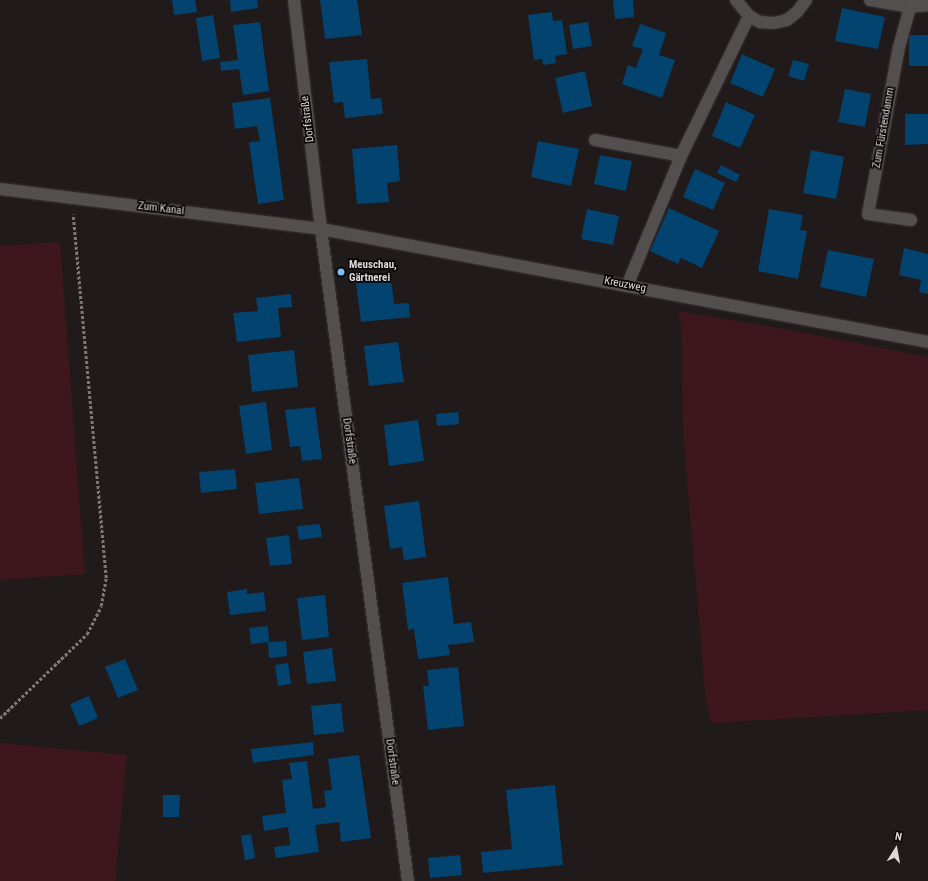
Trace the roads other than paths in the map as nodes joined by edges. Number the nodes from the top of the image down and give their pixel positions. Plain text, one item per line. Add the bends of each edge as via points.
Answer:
1 (294, 0) edge
2 (736, 0) edge
3 (806, 0) edge
4 (870, 0) edge
5 (911, 4) edge
6 (928, 5) edge
7 (749, 16) junction
8 (594, 140) dead end
9 (681, 156) junction
10 (0, 189) edge
11 (911, 220) dead end
12 (321, 229) junction
13 (627, 286) junction
14 (928, 342) edge
15 (408, 881) edge

1 - 12 street, Dorfstraße
2 - 7 street
3 - 7 street via 797,12 786,20 774,23 760,22
4 - 5 street
5 - 6 street
5 - 11 street, Zum Fürstendamm via 899,47 868,214
7 - 9 street
8 - 9 street
9 - 13 street
10 - 12 street, Zum Kanal
12 - 13 street, Kreuzweg
12 - 15 street, Dorfstraße
13 - 14 street, Kreuzweg

